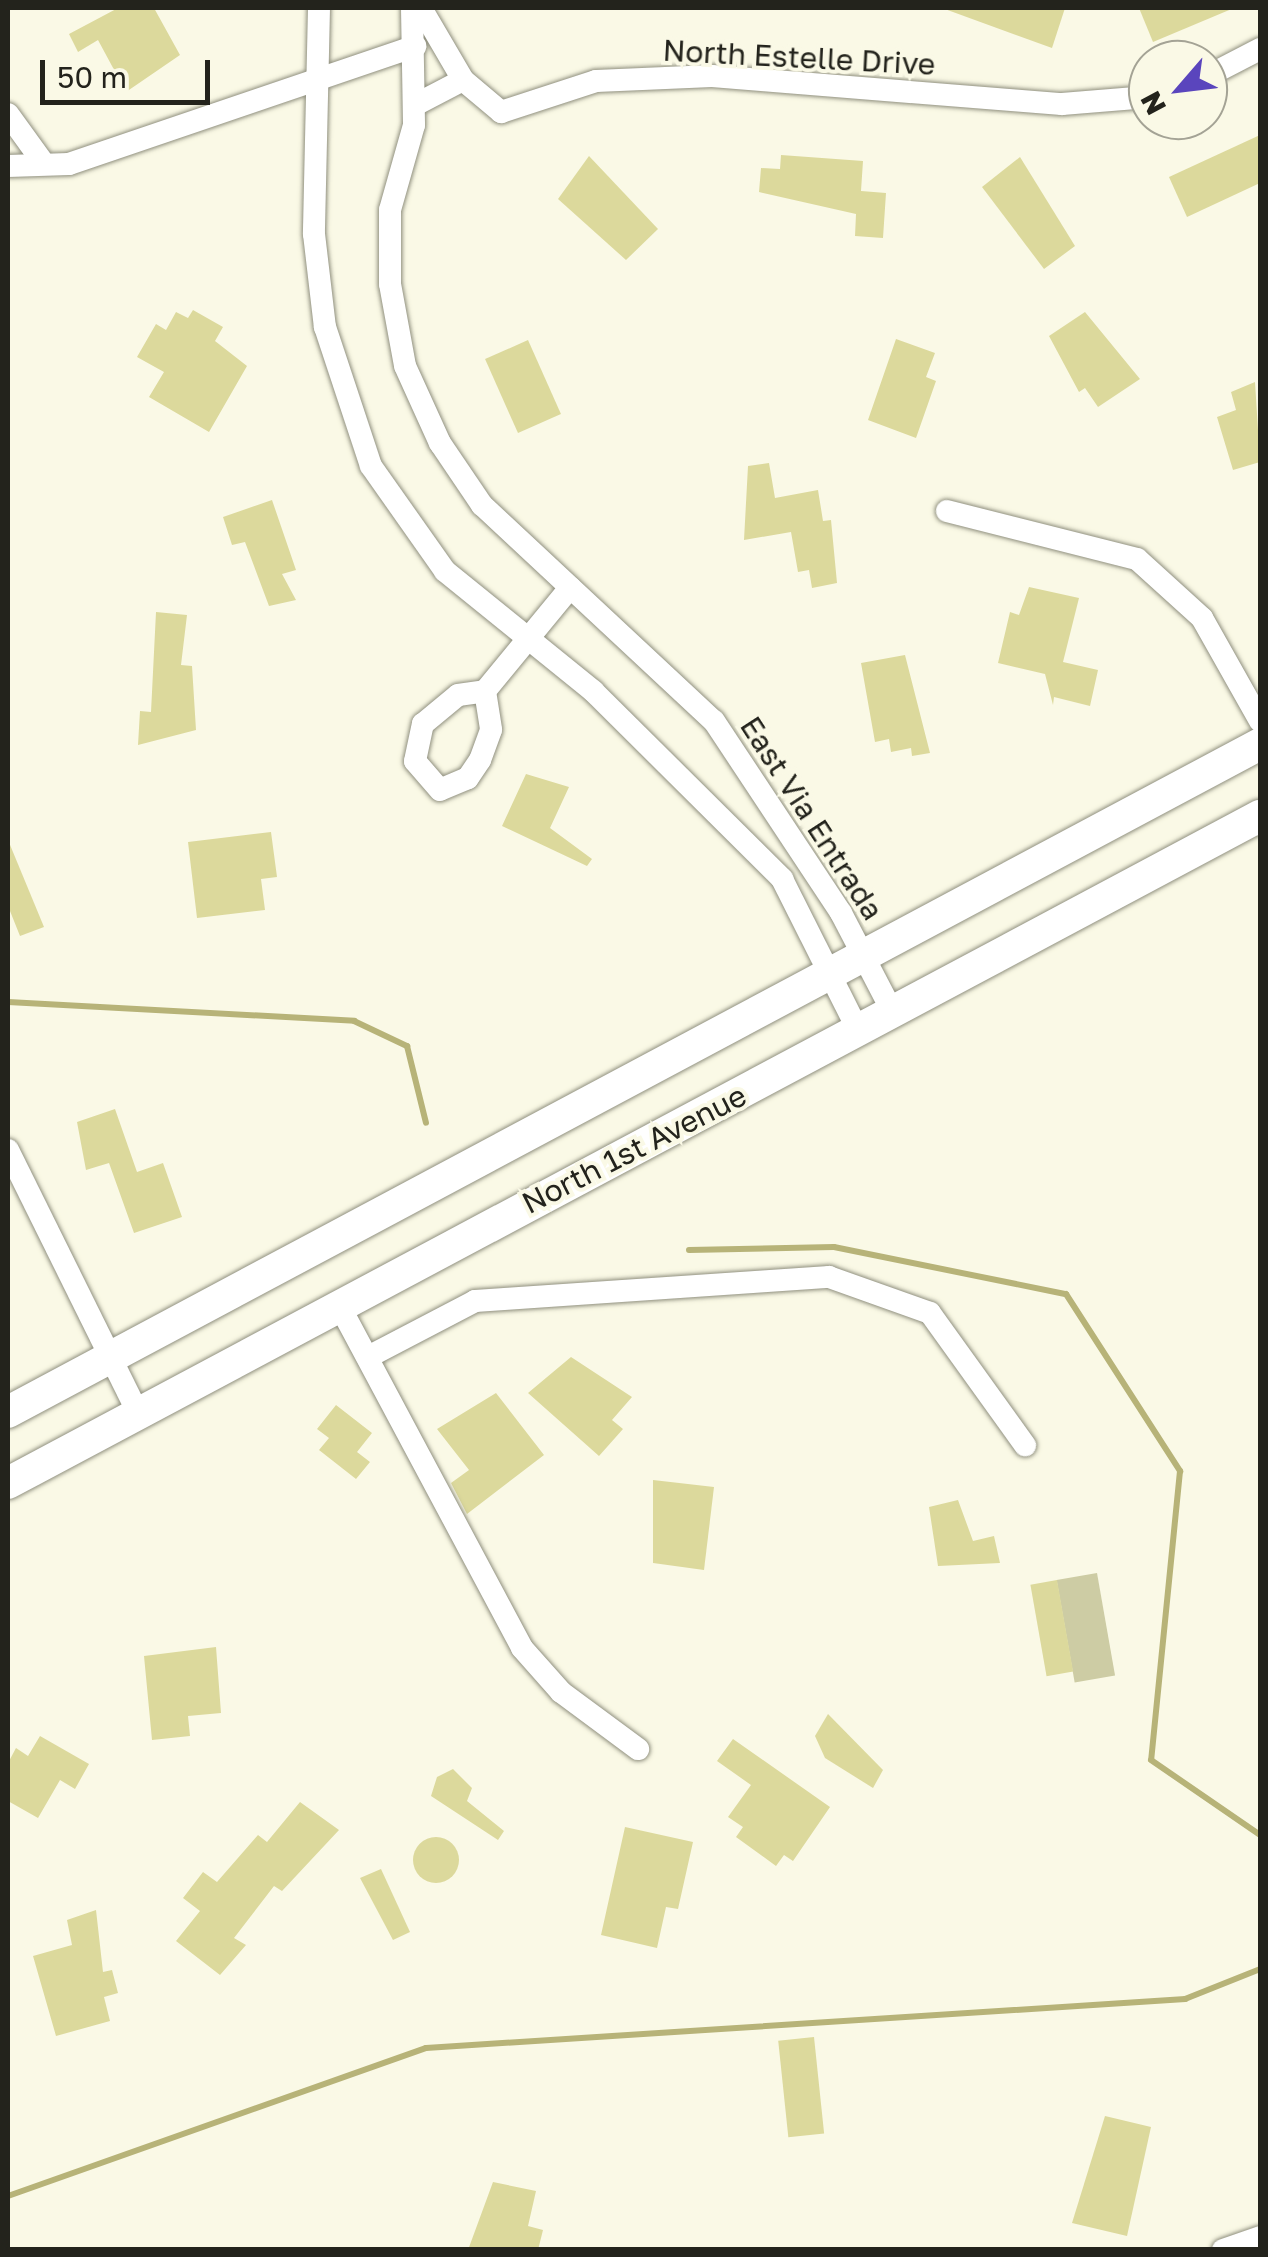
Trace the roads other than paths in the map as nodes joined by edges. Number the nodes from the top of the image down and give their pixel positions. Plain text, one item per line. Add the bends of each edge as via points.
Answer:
1 (319, 8) edge
2 (412, 8) edge
3 (421, 8) edge
4 (414, 46) junction
5 (1260, 49) edge
6 (1228, 66) edge
7 (323, 75) junction
8 (463, 80) junction
9 (1128, 99) edge
10 (414, 105) junction
11 (8, 114) edge
12 (42, 161) junction
13 (8, 166) edge
14 (947, 511) dead end
15 (570, 588) junction
16 (527, 638) junction
17 (486, 691) dead end
18 (1260, 721) edge
19 (1260, 744) edge
20 (1260, 816) edge
21 (864, 956) junction
22 (830, 974) junction
23 (894, 1016) junction
24 (860, 1032) junction
25 (8, 1150) edge
26 (339, 1305) junction
27 (368, 1358) junction
28 (108, 1359) junction
29 (8, 1412) edge
30 (138, 1415) junction
31 (1025, 1444) dead end
32 (8, 1483) edge
33 (638, 1749) dead end
34 (1260, 2237) edge
35 (1223, 2250) edge

1 - 7 street, East Via Entrada
2 - 4 street, East Via Entrada
3 - 8 street, North Estelle Drive
4 - 7 street
4 - 10 street, East Via Entrada
5 - 6 street
7 - 12 street via 69,164
7 - 16 street, East Via Entrada via 314,234 344,402 406,522 444,571
8 - 9 street, North Estelle Drive via 501,112 596,81 712,76 1062,104
8 - 10 street
10 - 15 street, East Via Entrada via 390,210 405,366 482,505
11 - 12 street
12 - 13 street
14 - 18 street via 1137,559 1202,618
15 - 16 street
15 - 21 street, East Via Entrada via 714,721
16 - 17 street
16 - 22 street, East Via Entrada via 782,879
19 - 21 main road
20 - 23 main road, North 1st Avenue
21 - 22 main road
21 - 23 street, East Via Entrada
22 - 24 street, East Via Entrada
22 - 28 main road
23 - 24 main road, North 1st Avenue
24 - 26 main road, North 1st Avenue
25 - 28 street
26 - 27 street
26 - 30 main road, North 1st Avenue
27 - 31 street via 475,1301 829,1277 930,1313
27 - 33 street via 522,1648 561,1692
28 - 29 main road
28 - 30 street
30 - 32 main road, North 1st Avenue
34 - 35 street

